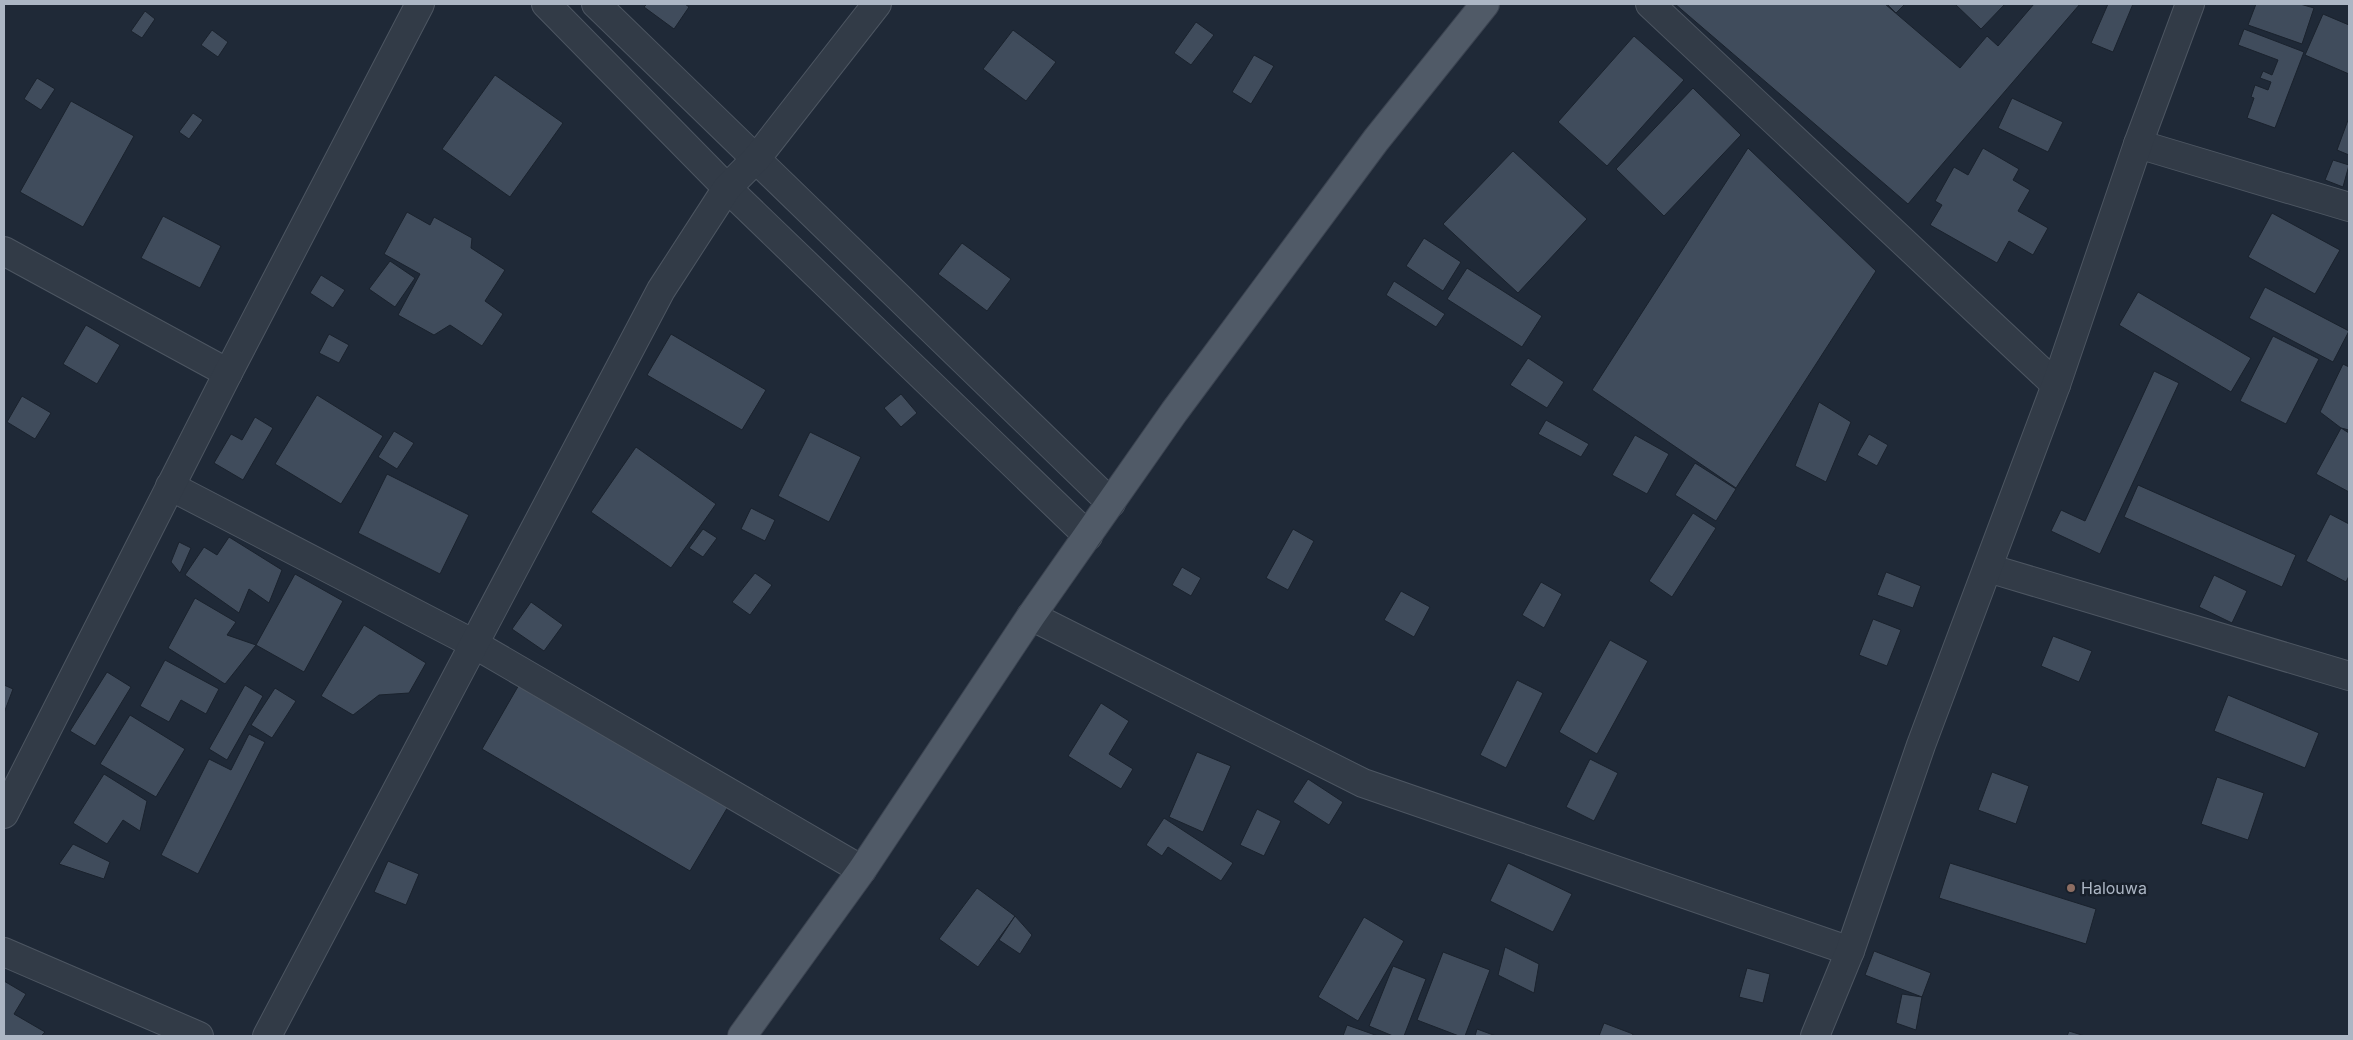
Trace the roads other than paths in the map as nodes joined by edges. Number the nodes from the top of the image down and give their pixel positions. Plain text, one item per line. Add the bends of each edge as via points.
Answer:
1 (420, 4) edge
2 (546, 4) edge
3 (596, 4) edge
4 (877, 4) edge
5 (1485, 4) edge
6 (1650, 4) edge
7 (2190, 4) edge
8 (2138, 144) junction
9 (756, 159) junction
10 (727, 188) junction
11 (2349, 207) edge
12 (4, 251) edge
13 (228, 372) junction
14 (2056, 385) junction
15 (170, 486) junction
16 (1111, 503) junction
17 (1088, 536) junction
18 (1988, 568) junction
19 (1031, 616) junction
20 (474, 644) junction
21 (2349, 676) edge
22 (4, 814) edge
23 (862, 870) junction
24 (1850, 951) junction
25 (4, 952) edge
26 (199, 1036) edge
27 (267, 1036) edge
28 (742, 1036) edge
29 (1814, 1036) edge

1 - 13 street
2 - 10 street
3 - 9 street
4 - 9 street
5 - 16 main road via 1364,156 1174,412
6 - 14 street
7 - 8 street
8 - 11 street
8 - 14 street
9 - 10 street
9 - 16 street
10 - 17 street
10 - 20 street via 662,290
12 - 13 street
13 - 15 street
14 - 18 street
15 - 20 street
15 - 22 street
16 - 17 main road
17 - 19 main road
18 - 21 street
18 - 24 street via 1921,745
19 - 23 main road
19 - 24 street via 1363,783
20 - 23 street
20 - 27 street
23 - 28 main road
24 - 29 street
25 - 26 street

